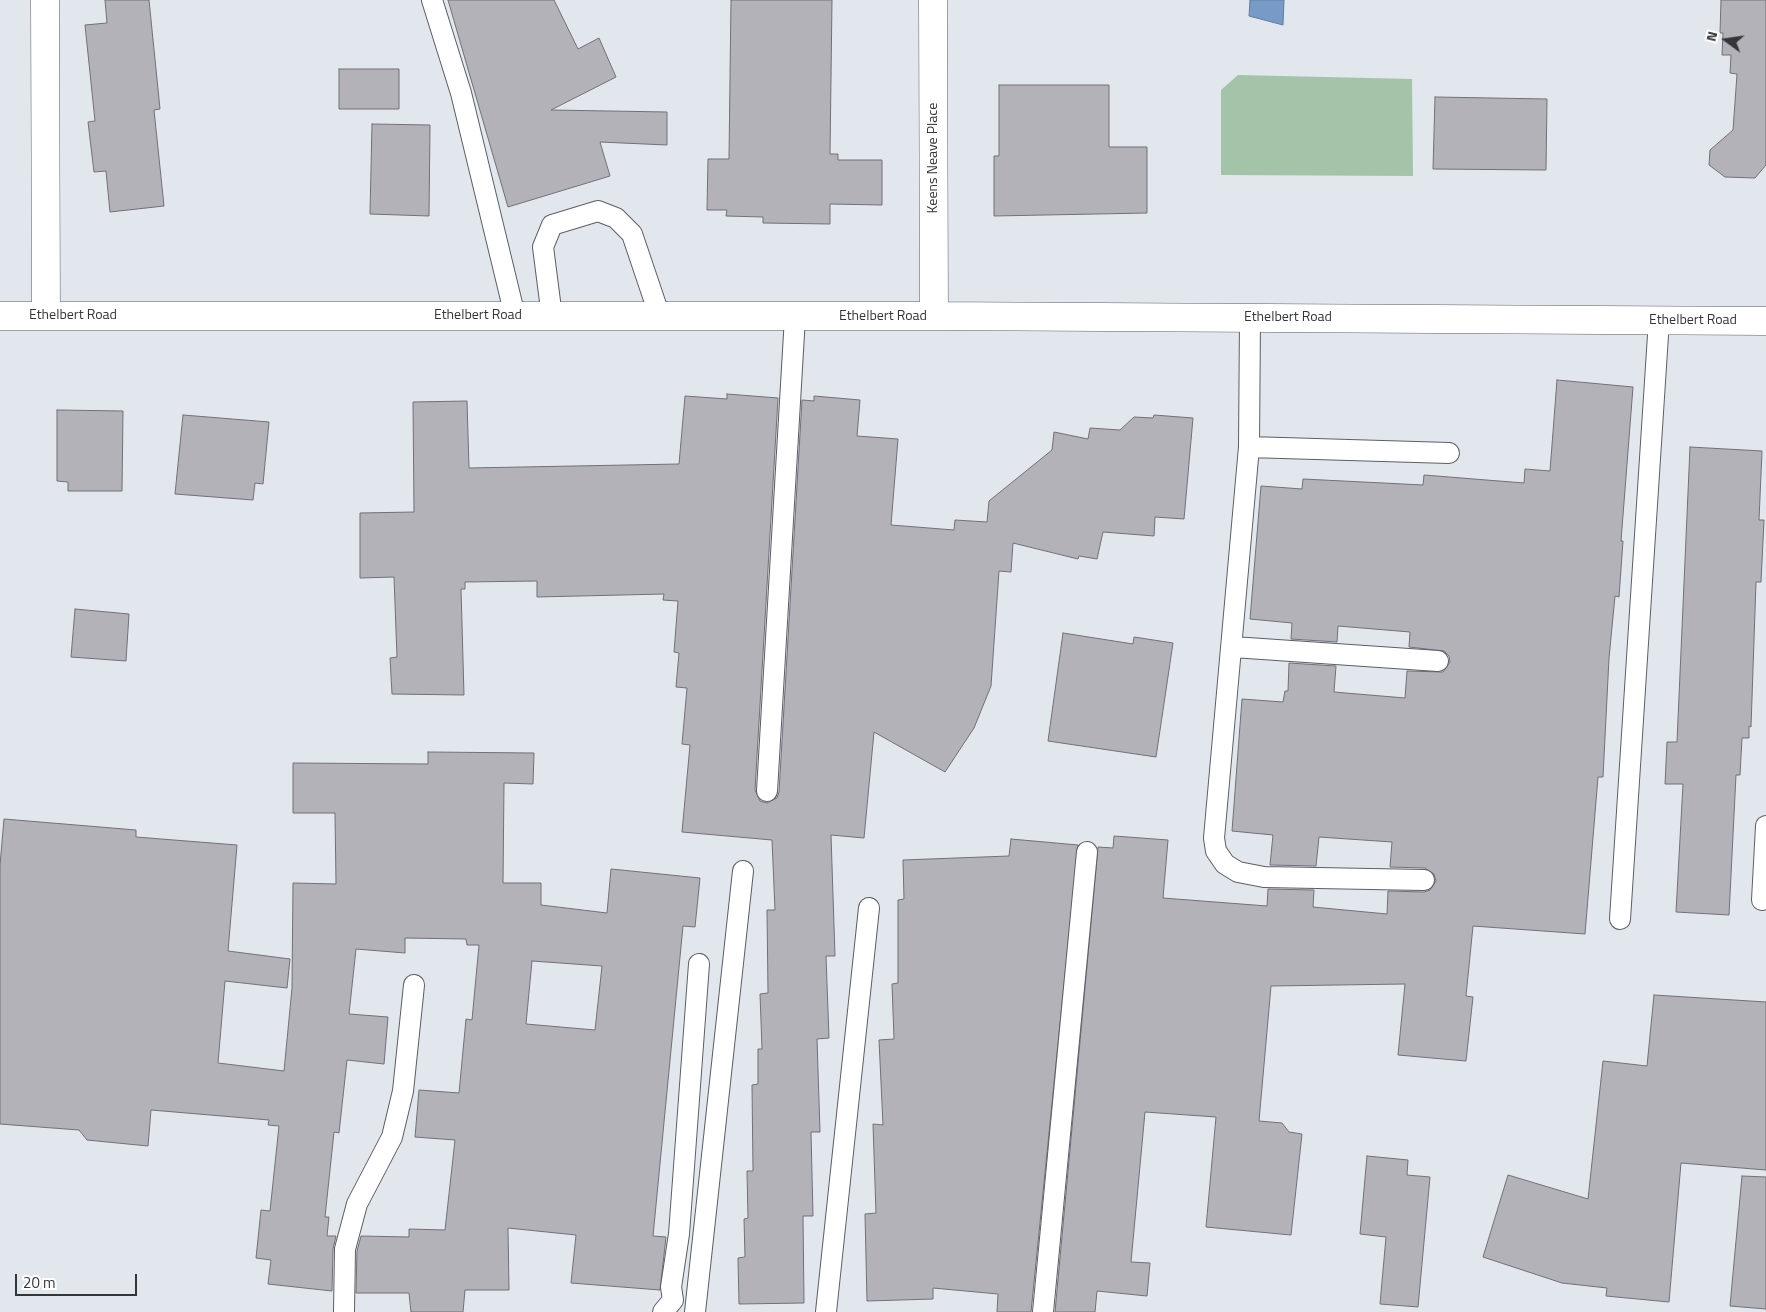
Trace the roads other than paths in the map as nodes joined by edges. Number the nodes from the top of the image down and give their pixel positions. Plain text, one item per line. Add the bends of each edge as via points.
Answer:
1 (46, 0) edge
2 (432, 0) edge
3 (933, 0) edge
4 (0, 316) edge
5 (46, 316) junction
6 (515, 316) junction
7 (795, 316) junction
8 (934, 316) junction
9 (552, 317) junction
10 (660, 317) junction
11 (1250, 318) junction
12 (1659, 320) junction
13 (1766, 321) edge
14 (1249, 447) junction
15 (1449, 453) dead end
16 (1232, 647) junction
17 (1438, 660) dead end
18 (767, 791) dead end
19 (1766, 826) edge
20 (1087, 852) dead end
21 (743, 871) dead end
22 (1424, 880) dead end
23 (1762, 900) dead end
24 (869, 908) dead end
25 (1620, 919) dead end
26 (699, 964) dead end
27 (414, 984) dead end
28 (344, 1312) edge
29 (663, 1312) edge
30 (695, 1312) edge
31 (826, 1312) edge
32 (1042, 1312) edge

1 - 5 street
2 - 6 lane via 461,93
3 - 8 street, Keens Neave Place
4 - 5 street, Ethelbert Road
5 - 6 street, Ethelbert Road
6 - 9 street, Ethelbert Road
7 - 8 street, Ethelbert Road
7 - 10 street, Ethelbert Road
7 - 18 lane
8 - 11 street, Ethelbert Road
9 - 10 street, Ethelbert Road
9 - 10 lane via 543,247 552,225 598,210 616,218 632,234
11 - 12 street, Ethelbert Road
11 - 14 lane
12 - 13 street, Ethelbert Road
12 - 25 lane
14 - 15 lane
14 - 16 lane
16 - 17 lane
16 - 22 lane via 1214,838 1216,851 1225,864 1238,872 1264,877
19 - 23 lane
20 - 32 lane
21 - 30 lane
24 - 31 lane
26 - 29 lane via 679,1234 671,1287 673,1300
27 - 28 lane via 403,1091 392,1137 356,1204 345,1249

